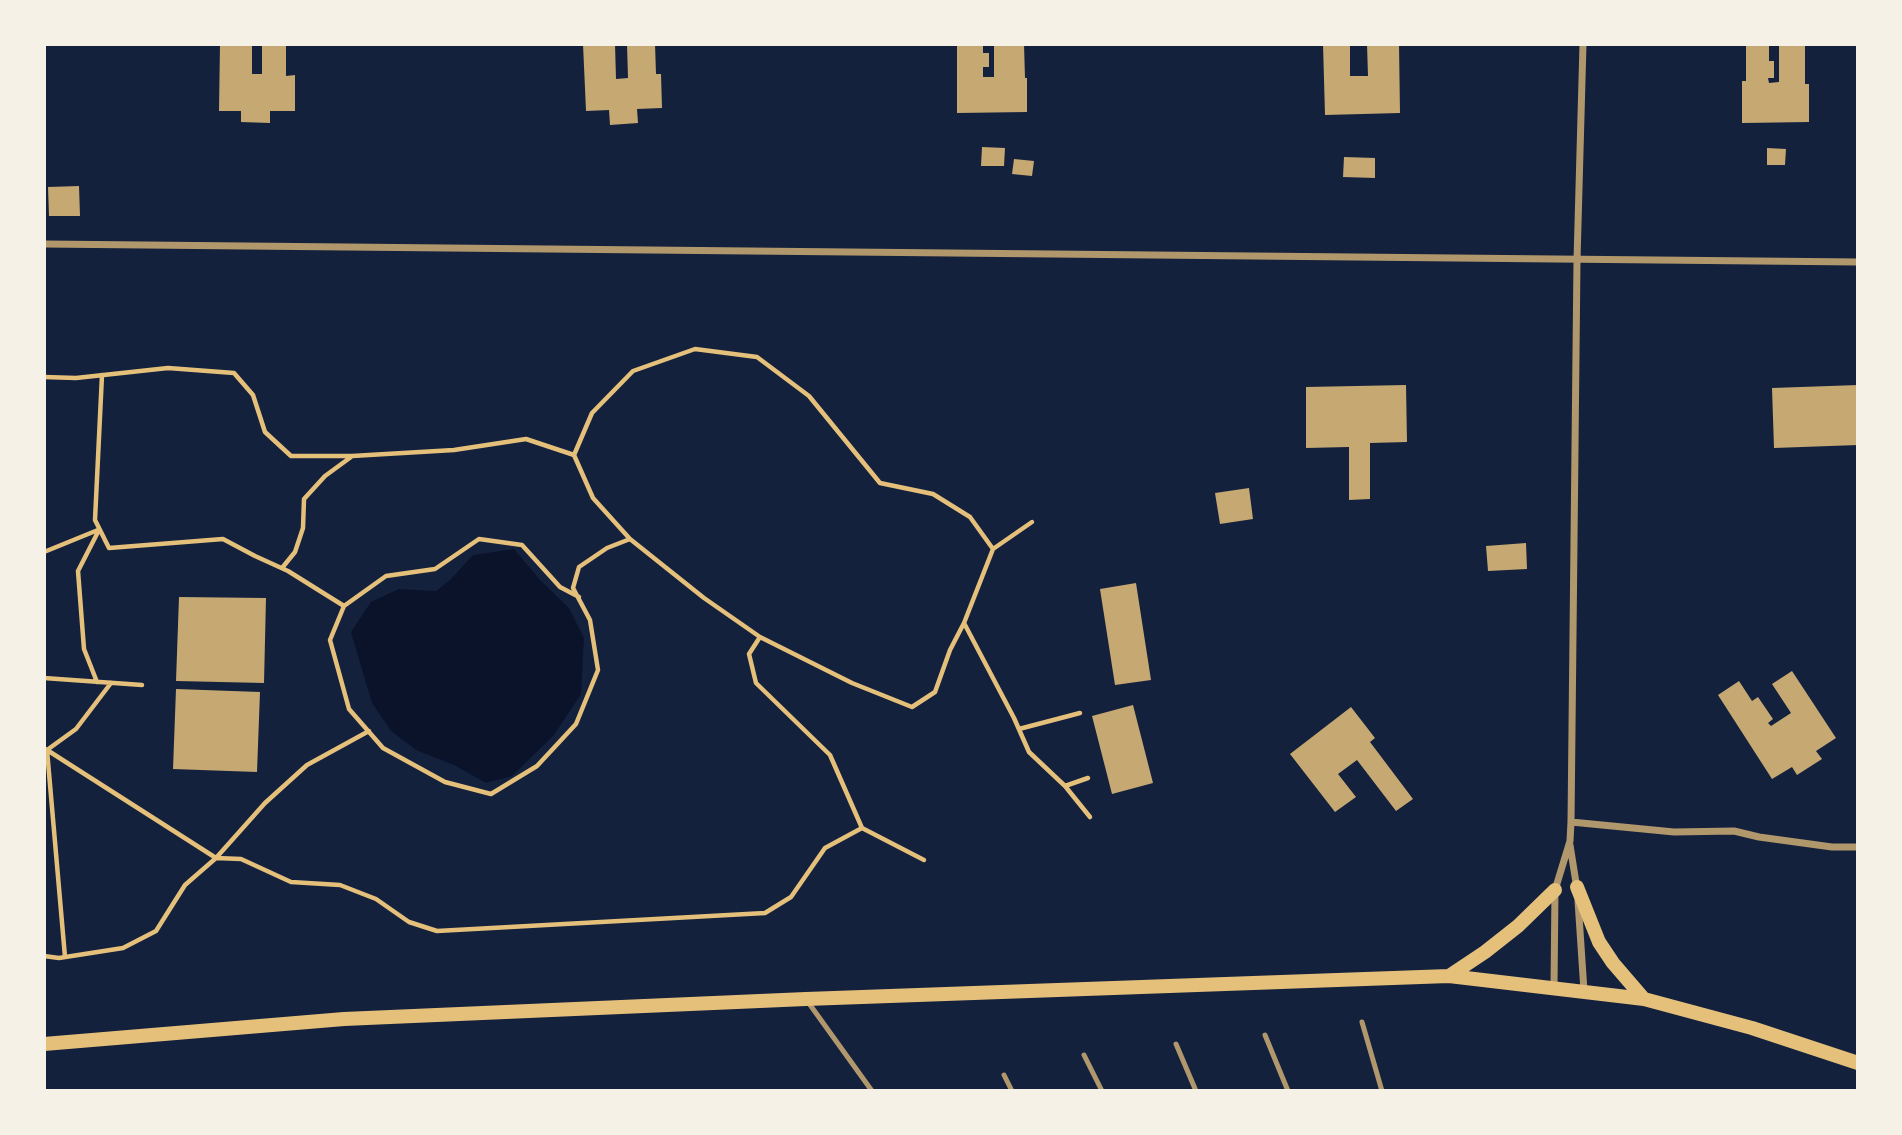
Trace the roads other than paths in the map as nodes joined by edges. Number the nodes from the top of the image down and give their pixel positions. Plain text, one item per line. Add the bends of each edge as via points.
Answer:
1 (1583, 44) edge
2 (44, 244) edge
3 (1577, 260) junction
4 (1858, 262) edge
5 (1571, 822) junction
6 (1570, 841) junction
7 (1858, 847) edge
8 (1577, 887) junction
9 (1555, 890) junction
10 (1449, 976) junction
11 (1554, 987) junction
12 (1584, 991) junction
13 (806, 999) junction
14 (1644, 999) junction
15 (1362, 1021) dead end
16 (1265, 1035) dead end
17 (44, 1044) edge
18 (1176, 1044) dead end
19 (1084, 1055) dead end
20 (1858, 1063) edge
21 (1004, 1075) dead end
22 (873, 1091) edge
23 (1012, 1091) edge
24 (1102, 1091) edge
25 (1196, 1091) edge
26 (1288, 1091) edge
27 (1382, 1091) edge

1 - 3 street
2 - 3 street
3 - 4 street
3 - 5 street
5 - 6 street
5 - 7 street via 1674,832 1734,831
6 - 8 street
6 - 9 street
8 - 12 street
8 - 14 main road via 1599,942
9 - 10 main road via 1485,952
9 - 11 street
10 - 11 main road
10 - 13 main road
11 - 12 main road
12 - 14 main road
13 - 17 main road via 344,1019
13 - 22 lane
14 - 20 main road
15 - 27 lane
16 - 26 lane
18 - 25 lane
19 - 24 lane
21 - 23 lane

